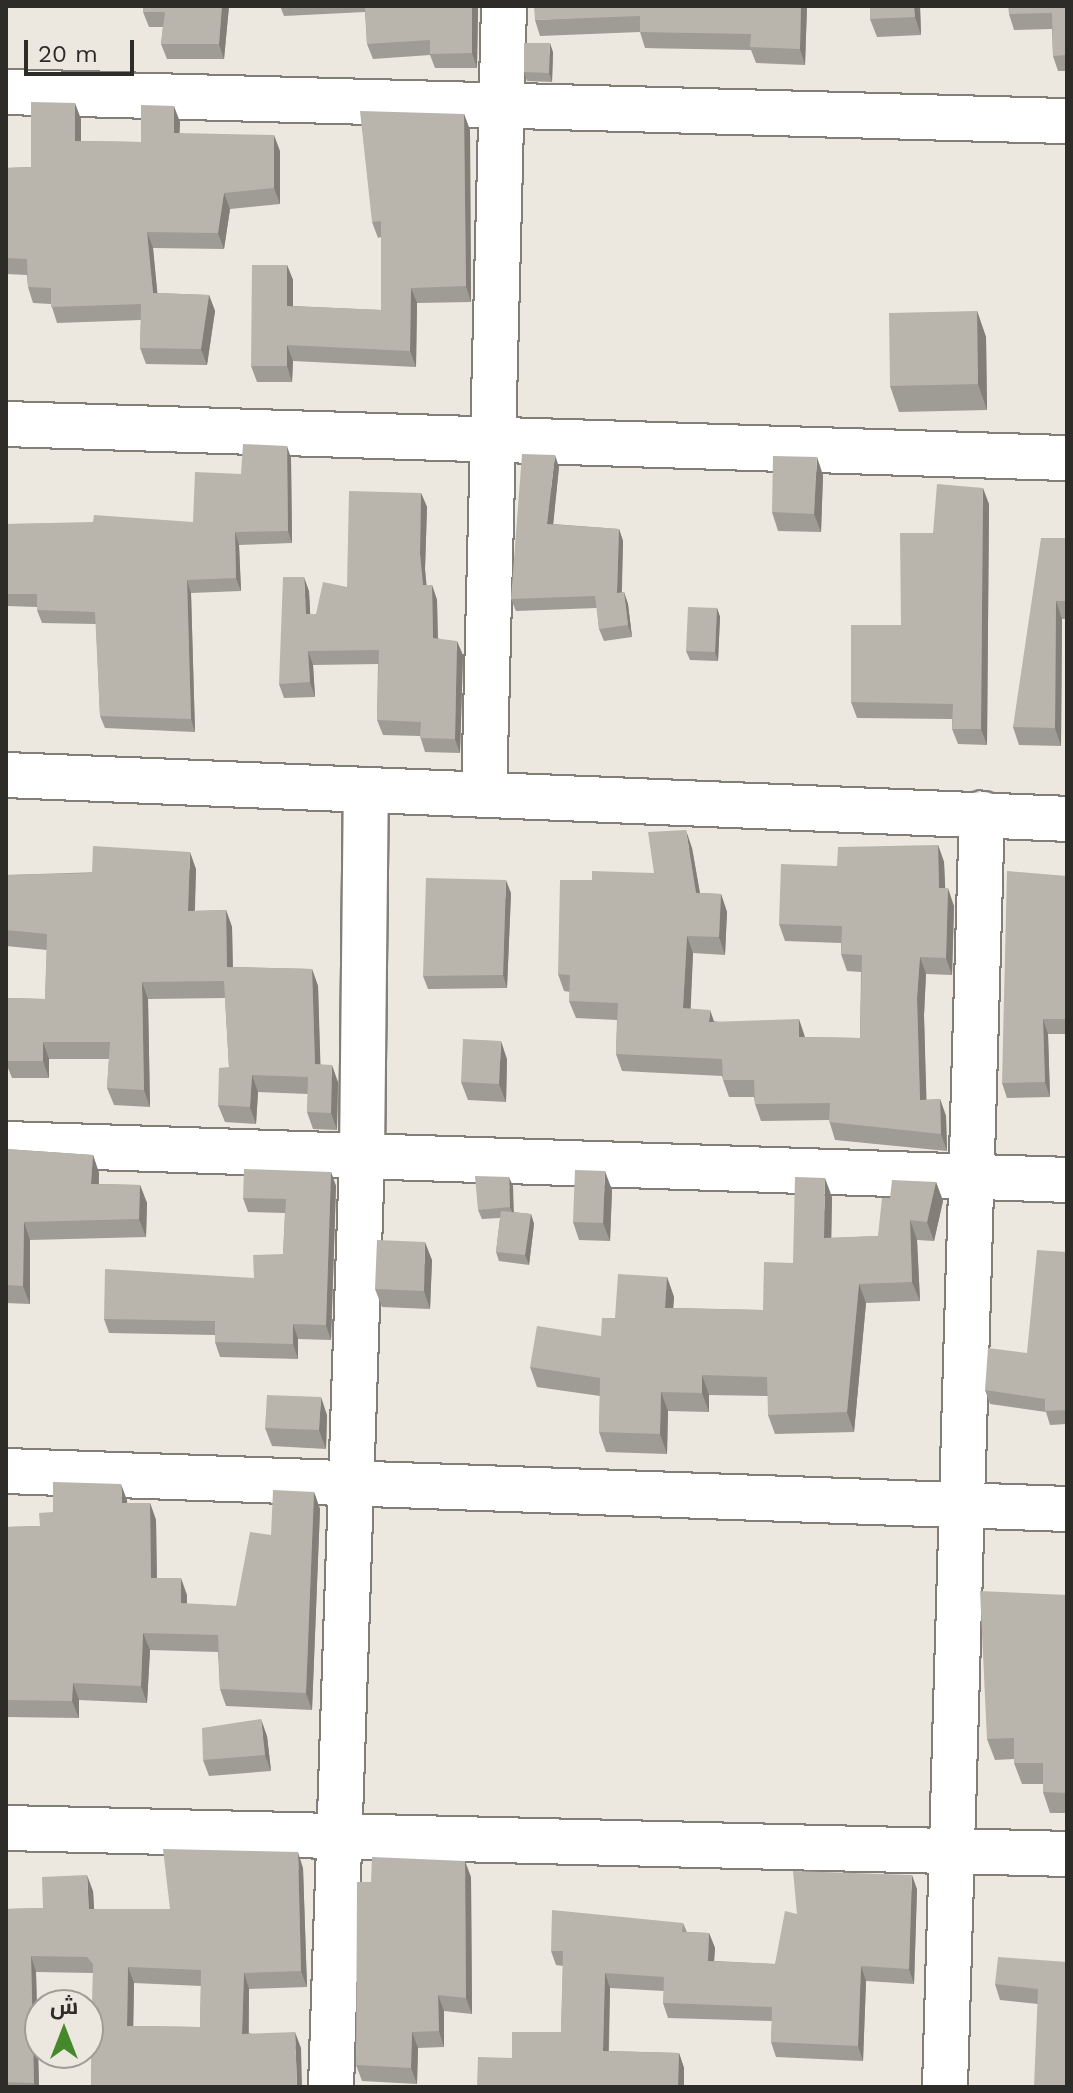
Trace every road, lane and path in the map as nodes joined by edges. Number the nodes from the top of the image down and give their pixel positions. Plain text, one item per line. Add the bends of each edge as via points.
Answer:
1 (504, 6) edge
2 (6, 92) edge
3 (503, 109) junction
4 (1067, 121) edge
5 (6, 424) edge
6 (491, 439) junction
7 (1067, 458) edge
8 (6, 775) edge
9 (366, 790) junction
10 (484, 795) junction
11 (982, 814) junction
12 (1067, 819) edge
13 (6, 1144) edge
14 (362, 1157) junction
15 (971, 1177) junction
16 (1067, 1180) edge
17 (6, 1471) edge
18 (349, 1486) junction
19 (964, 1506) junction
20 (1067, 1509) edge
21 (6, 1828) edge
22 (343, 1838) junction
23 (951, 1853) junction
24 (1067, 1854) edge
25 (331, 2087) edge
26 (945, 2087) edge

1 - 3 street
2 - 3 street
3 - 4 street
3 - 6 street
5 - 6 street
6 - 7 street
6 - 10 street
8 - 9 street
9 - 10 street
9 - 14 street
10 - 11 street
11 - 12 street
11 - 15 street
13 - 14 street
14 - 15 street
14 - 18 street
15 - 16 street
15 - 19 street
17 - 18 street
18 - 19 street
18 - 22 street
19 - 20 street
19 - 23 street
21 - 22 street
22 - 23 street
22 - 25 street
23 - 24 street
23 - 26 street

